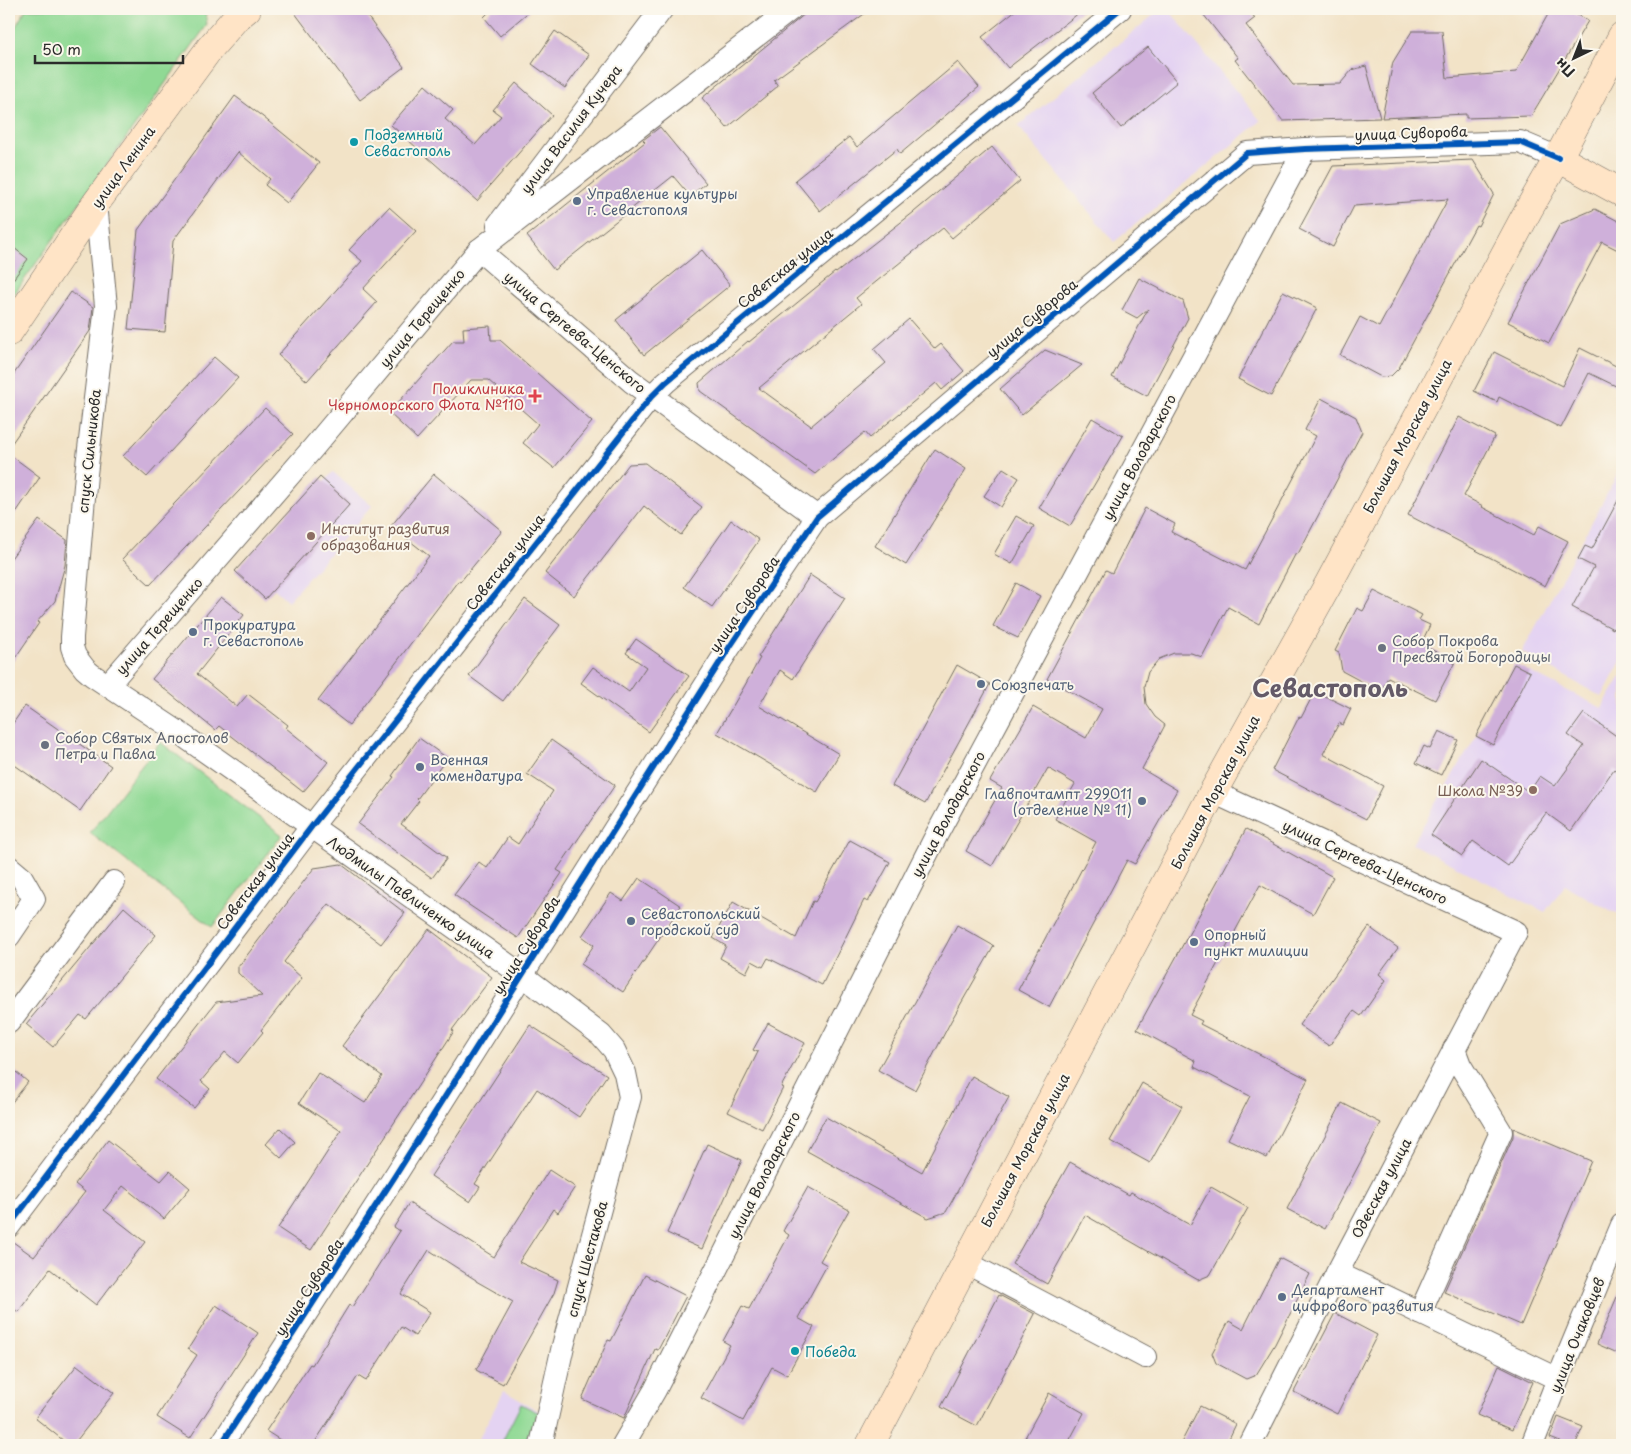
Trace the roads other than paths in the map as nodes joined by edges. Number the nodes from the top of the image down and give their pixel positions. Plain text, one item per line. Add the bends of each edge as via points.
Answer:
1 (662, 9) edge
2 (791, 9) edge
3 (1120, 9) edge
4 (239, 12) edge
5 (1622, 36) edge
6 (1305, 149) junction
7 (1558, 158) junction
8 (1622, 193) edge
9 (96, 203) junction
10 (479, 250) junction
11 (9, 332) edge
12 (652, 397) junction
13 (817, 517) junction
14 (108, 685) junction
15 (1214, 792) junction
16 (312, 826) junction
17 (9, 867) edge
18 (114, 882) dead end
19 (1516, 932) joint
20 (9, 936) edge
21 (522, 975) junction
22 (9, 1022) edge
23 (1454, 1049) junction
24 (625, 1073) joint
25 (1622, 1225) edge
26 (9, 1226) edge
27 (965, 1262) junction
28 (1337, 1273) junction
29 (1420, 1313) junction
30 (1146, 1357) dead end
31 (1558, 1379) junction
32 (1255, 1436) edge
33 (221, 1445) edge
34 (541, 1445) edge
35 (623, 1445) edge
36 (870, 1445) edge
37 (1532, 1445) edge

1 - 10 street, улица Василия Кучера
2 - 10 street, улица Терещенко
3 - 12 street, Советская улица
4 - 9 main road, улица Ленина
5 - 7 main road, Большая Морская улица
6 - 7 street, улица Суворова via 1520,142
6 - 13 street, улица Суворова via 1247,153
6 - 35 street, улица Володарского via 937,834 655,1390
7 - 8 main road
7 - 15 main road, Большая Морская улица
9 - 11 main road, улица Ленина
9 - 14 street, спуск Сильникова via 106,306 86,474 72,647 78,661
10 - 12 street, улица Сергеева-Ценского
10 - 14 street, улица Терещенко
12 - 13 street, улица Сергеева-Ценского
12 - 16 street, Советская улица
13 - 21 street, улица Суворова via 729,648
14 - 16 street, Людмилы Павличенко улица
15 - 19 street, улица Сергеева-Ценского
15 - 27 main road, Большая Морская улица
16 - 21 street, Людмилы Павличенко улица
16 - 26 street, Советская улица
17 - 20 street via 22,878 34,899
18 - 22 street
19 - 23 street, Одесская улица
21 - 24 street, Людмилы Павличенко улица via 601,1035 614,1050
21 - 33 street, улица Суворова
23 - 28 street, Одесская улица
23 - 29 street via 1460,1065 1502,1132
24 - 34 street, спуск Шестакова via 630,1097 563,1346
25 - 31 street, улица Очаковцев
27 - 30 street
27 - 36 main road, Большая Морская улица
28 - 29 street
28 - 32 street, Одесская улица
29 - 31 street
31 - 37 street, улица Очаковцев

